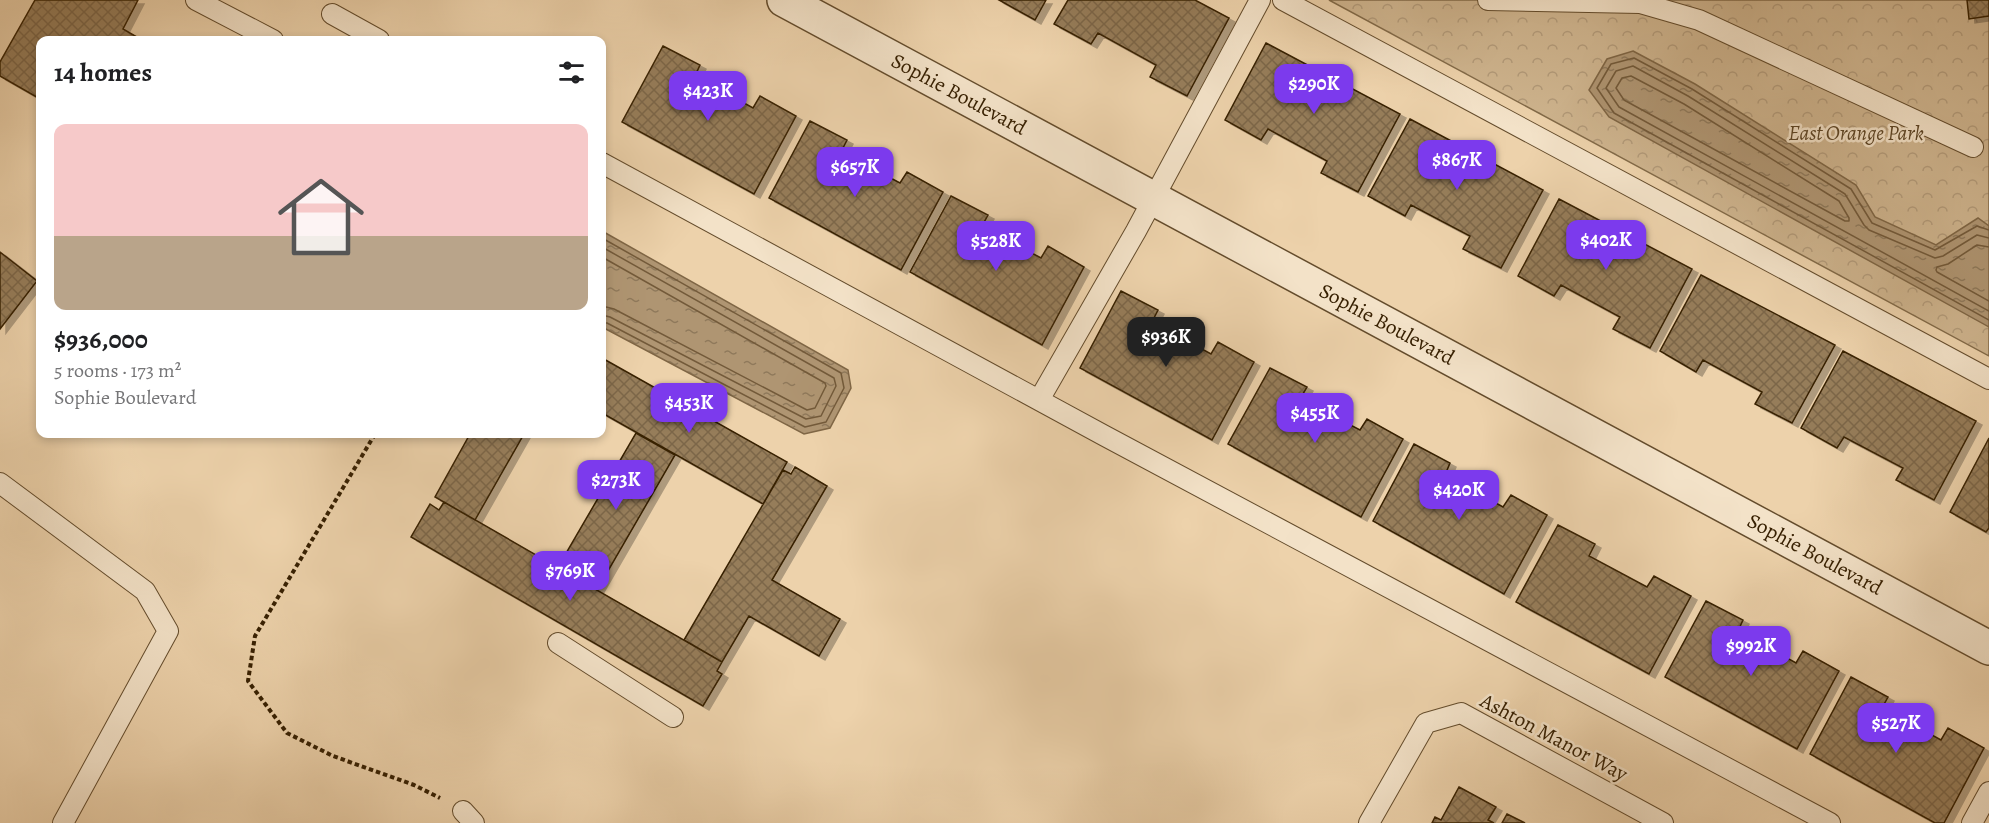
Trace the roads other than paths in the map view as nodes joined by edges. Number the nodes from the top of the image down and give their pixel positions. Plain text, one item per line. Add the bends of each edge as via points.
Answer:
1 (197, 0) edge
2 (784, 0) edge
3 (1260, 0) edge
4 (1283, 0) edge
5 (1488, 0) edge
6 (332, 14) dead end
7 (265, 36) edge
8 (372, 36) edge
9 (1973, 147) dead end
10 (606, 166) edge
11 (1153, 199) junction
12 (1989, 379) edge
13 (1039, 400) junction
14 (0, 483) edge
15 (558, 643) dead end
16 (1989, 648) edge
17 (674, 717) dead end
18 (1989, 792) edge
19 (63, 823) edge
20 (1368, 823) edge
21 (1663, 823) edge
22 (1830, 823) edge
23 (1972, 823) edge

1 - 7 lane
2 - 11 street, Sophie Boulevard
3 - 11 lane
4 - 12 lane
5 - 9 lane via 1640,3 1699,20
6 - 8 lane
10 - 13 lane
11 - 13 lane
11 - 16 street, Sophie Boulevard
13 - 22 lane
14 - 19 lane via 145,591 168,631
15 - 17 lane
18 - 23 lane
20 - 21 lane, Ashton Manor Way via 1426,723 1461,714

